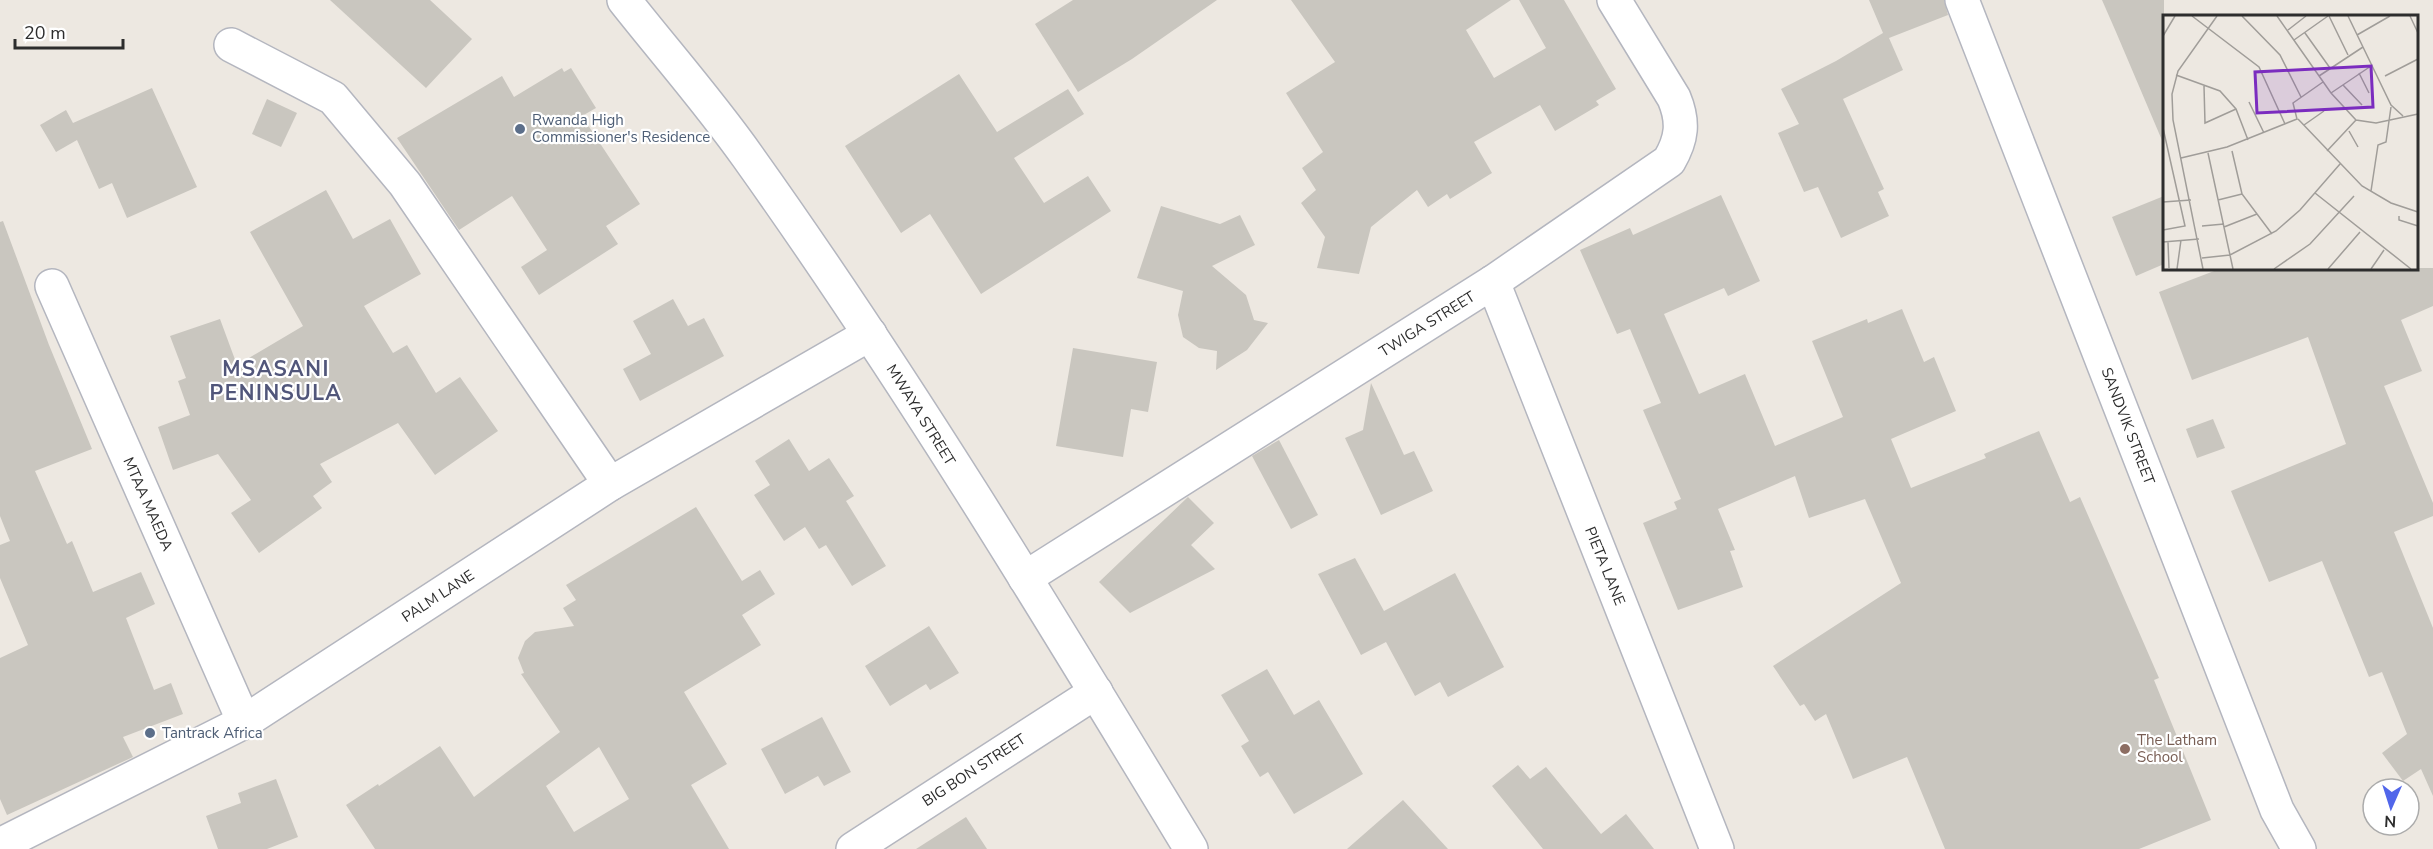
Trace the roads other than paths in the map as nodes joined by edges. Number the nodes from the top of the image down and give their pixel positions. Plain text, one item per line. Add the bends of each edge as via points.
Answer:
1 (624, 0) edge
2 (1614, 0) edge
3 (1962, 0) edge
4 (231, 45) dead end
5 (1493, 282) junction
6 (52, 286) dead end
7 (870, 334) junction
8 (610, 484) junction
9 (1025, 578) junction
10 (1096, 692) junction
11 (244, 722) junction
12 (0, 844) edge
13 (853, 849) edge
14 (1191, 849) edge
15 (1717, 849) edge
16 (2299, 849) edge

1 - 7 street, MWAYA STREET via 747,155
2 - 5 street, TWIGA STREET via 1674,98 1682,130 1678,147 1669,161
3 - 16 street, SANDVIK STREET via 2277,810
4 - 8 street via 333,98 405,184
5 - 9 street, TWIGA STREET
5 - 15 street, PIETA LANE
6 - 11 street, MTAA MAEDA
7 - 8 street, PALM LANE
7 - 9 street, MWAYA STREET
8 - 11 street, PALM LANE
9 - 10 street, MWAYA STREET
10 - 13 street, BIG BON STREET
10 - 14 street, MWAYA STREET
11 - 12 street, PALM LANE

